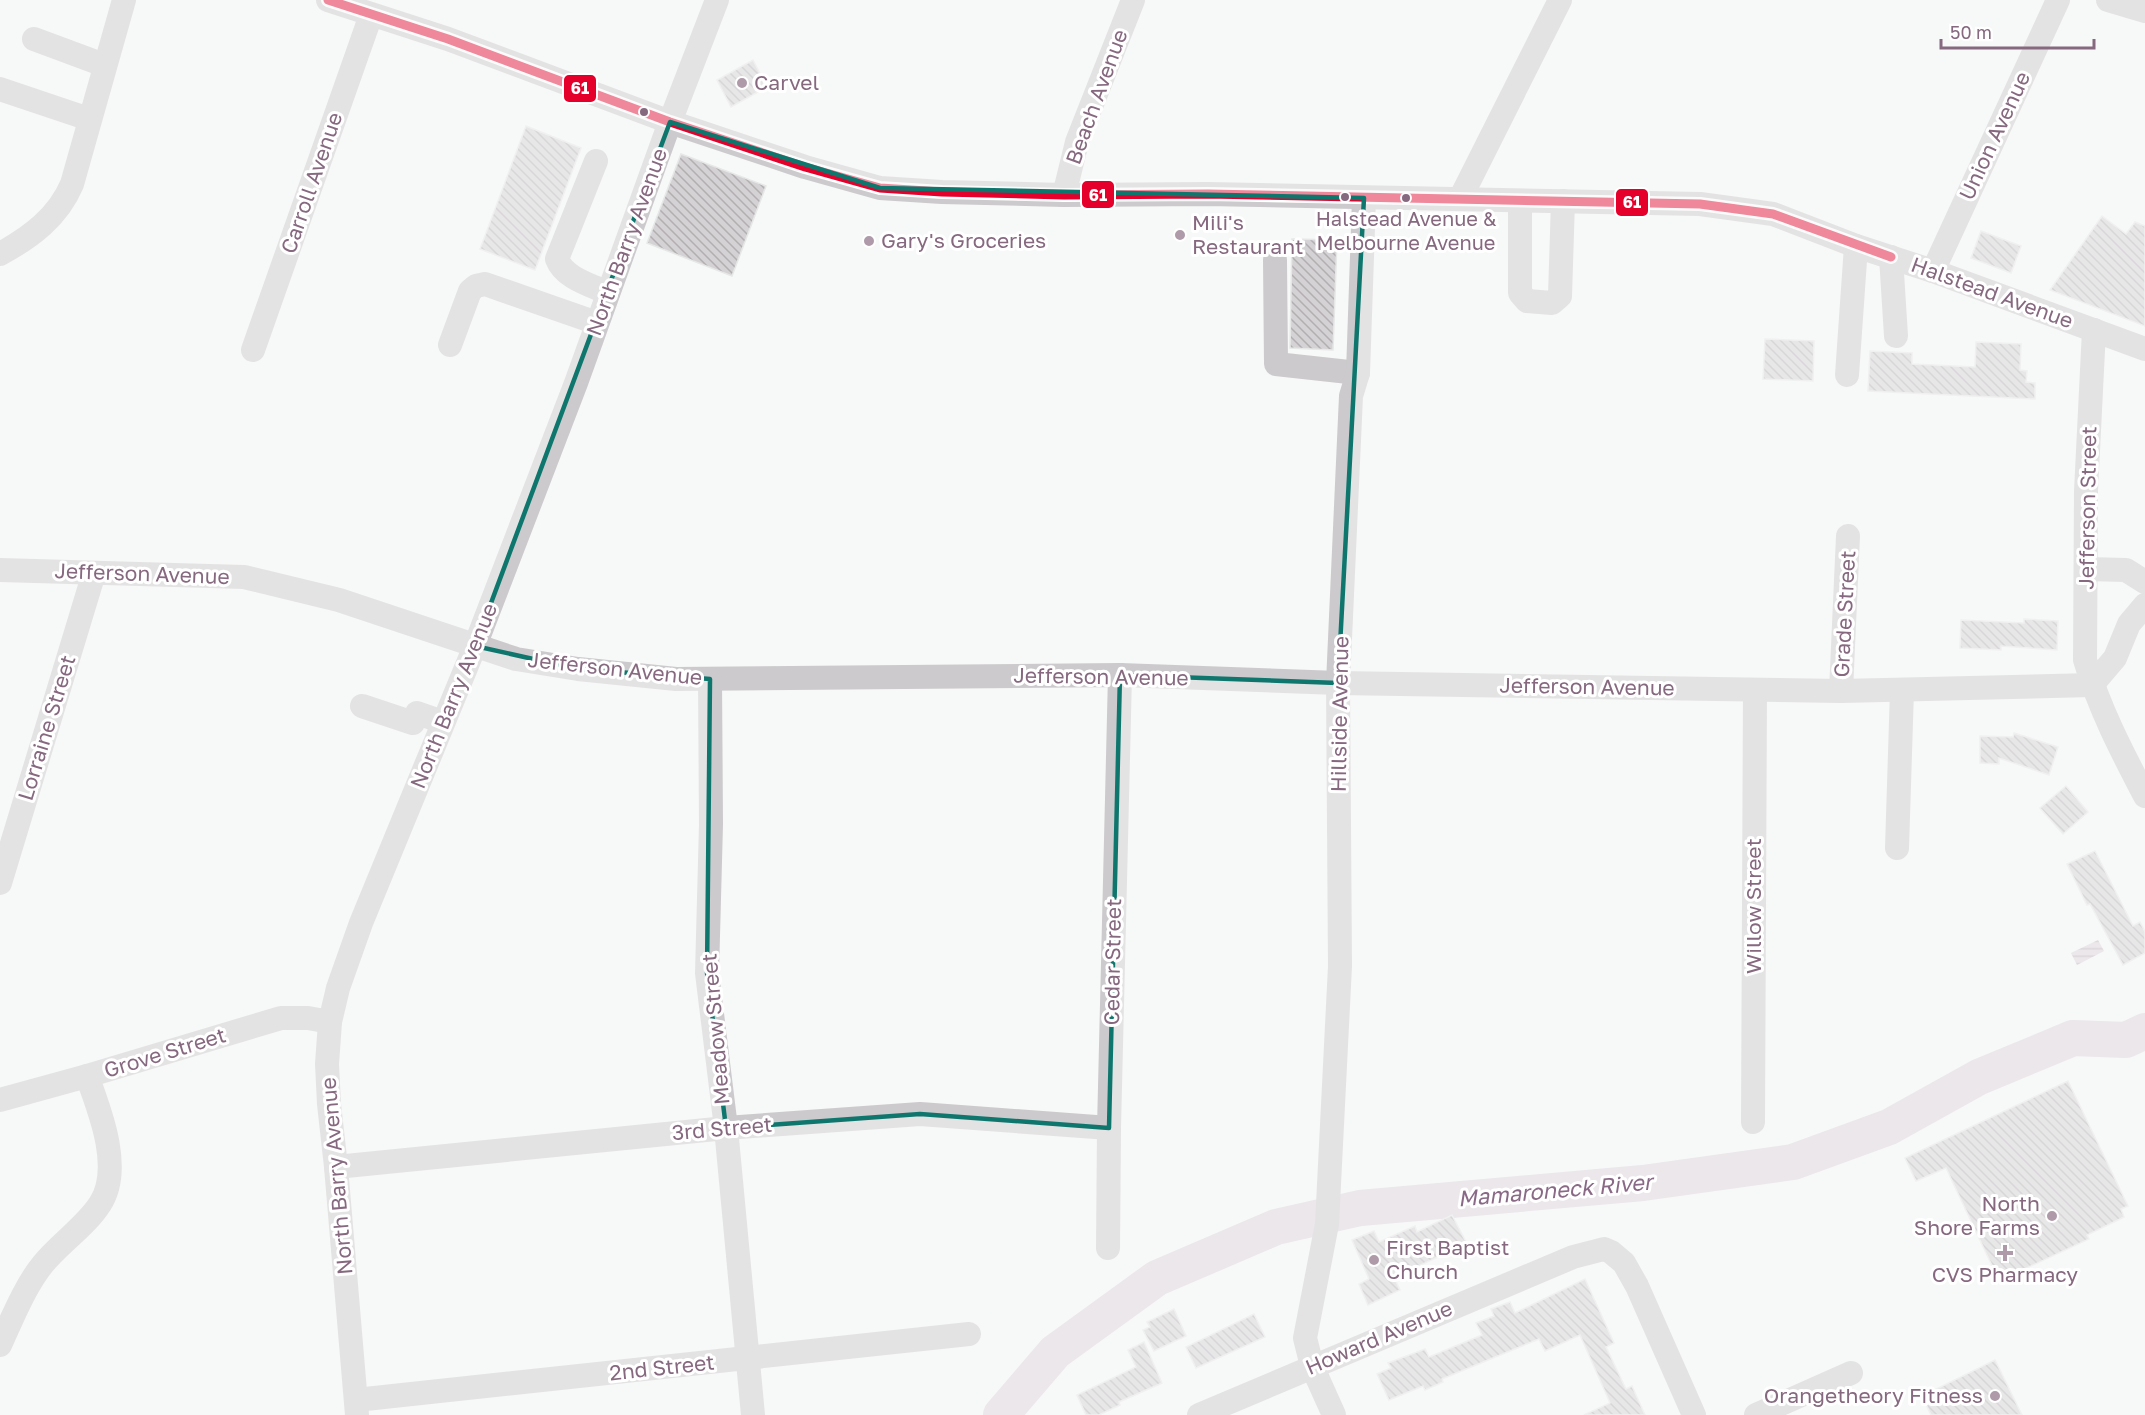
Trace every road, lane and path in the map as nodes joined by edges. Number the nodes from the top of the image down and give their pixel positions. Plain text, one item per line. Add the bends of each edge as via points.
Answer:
1 (124, 0) edge
2 (328, 0) edge
3 (717, 0) edge
4 (1133, 0) edge
5 (1560, 0) edge
6 (2058, 0) edge
7 (2108, 0) edge
8 (2145, 11) edge
9 (371, 15) junction
10 (34, 39) dead end
11 (104, 65) junction
12 (0, 89) edge
13 (89, 119) junction
14 (670, 122) junction
15 (596, 161) dead end
16 (1064, 195) junction
17 (1364, 198) junction
18 (1460, 199) junction
19 (1520, 201) junction
20 (1563, 201) junction
21 (1856, 246) junction
22 (0, 254) edge
23 (1891, 257) junction
24 (1275, 260) dead end
25 (1933, 271) junction
26 (608, 292) junction
27 (597, 323) junction
28 (2094, 330) junction
29 (1896, 336) dead end
30 (450, 345) dead end
31 (2145, 349) edge
32 (254, 350) dead end
33 (1358, 373) junction
34 (1847, 375) dead end
35 (1848, 536) dead end
36 (2086, 569) junction
37 (0, 570) edge
38 (94, 573) junction
39 (2145, 582) edge
40 (2145, 605) edge
41 (475, 646) junction
42 (1120, 675) junction
43 (710, 679) junction
44 (1338, 683) junction
45 (2092, 685) junction
46 (1755, 690) junction
47 (1902, 690) junction
48 (1841, 691) junction
49 (362, 706) dead end
50 (443, 722) junction
51 (2145, 796) edge
52 (1898, 848) dead end
53 (0, 883) edge
54 (330, 1022) junction
55 (87, 1076) junction
56 (0, 1100) edge
57 (1753, 1122) dead end
58 (726, 1128) junction
59 (1109, 1128) junction
60 (336, 1167) junction
61 (1108, 1248) dead end
62 (969, 1334) dead end
63 (0, 1345) edge
64 (748, 1359) junction
65 (1312, 1366) junction
66 (1851, 1373) dead end
67 (356, 1408) edge
68 (753, 1415) edge
69 (1199, 1415) edge
70 (1334, 1415) edge
71 (1694, 1415) edge
72 (1756, 1415) edge

1 - 11 street
2 - 9 street, Halstead Avenue
3 - 14 street, North Barry Avenue
4 - 16 street, Beach Avenue via 1077,142
5 - 18 street
6 - 25 street, Union Avenue
7 - 8 street
9 - 14 street, Halstead Avenue via 448,39
9 - 32 street, Carroll Avenue
10 - 11 street
11 - 13 street
12 - 13 street
13 - 22 street via 65,201 32,233
14 - 16 street, Halstead Avenue via 880,188
14 - 26 street, North Barry Avenue
15 - 26 street via 557,259 568,274
16 - 17 street, Halstead Avenue
17 - 18 street, Halstead Avenue
17 - 33 street, Hillside Avenue
18 - 19 street, Halstead Avenue
19 - 20 street, Halstead Avenue
19 - 20 street via 1520,293 1527,301 1552,303 1560,296
20 - 21 street, Halstead Avenue via 1700,204 1773,214
21 - 23 street, Halstead Avenue
21 - 34 street
23 - 25 street, Halstead Avenue
23 - 29 street
24 - 33 street via 1276,364
25 - 28 street, Halstead Avenue
26 - 27 street, North Barry Avenue
27 - 30 street via 485,284 470,291
27 - 41 street, North Barry Avenue
28 - 31 street, Halstead Avenue
28 - 36 street, Jefferson Street
33 - 44 street, Hillside Avenue via 1351,396
35 - 48 street, Grade Street
36 - 39 street via 2126,570
36 - 45 street, Jefferson Street via 2085,660
37 - 38 street, Jefferson Avenue
38 - 41 street, Jefferson Avenue via 244,577 339,600
38 - 53 street, Lorraine Street
40 - 45 street via 2129,624 2115,658
41 - 43 street, Jefferson Avenue via 578,669
41 - 50 street, North Barry Avenue
42 - 43 street, Jefferson Avenue
42 - 44 street, Jefferson Avenue
42 - 59 street, Cedar Street
43 - 58 street, Meadow Street via 707,973
44 - 46 street, Jefferson Avenue
44 - 65 street, Hillside Avenue via 1340,966 1326,1231 1305,1338
45 - 47 street, Jefferson Avenue
45 - 51 street
46 - 48 street, Jefferson Avenue
46 - 57 street, Willow Street
47 - 48 street, Jefferson Avenue
47 - 52 street
49 - 50 street via 413,723 417,713
50 - 54 street, North Barry Avenue via 361,923
54 - 55 street, Grove Street via 281,1018
54 - 60 street, North Barry Avenue via 328,1094
55 - 56 street, Grove Street
55 - 63 street via 100,1110 109,1153 108,1187 100,1205 42,1264
58 - 59 street, 3rd Street via 920,1114
58 - 60 street, 3rd Street
58 - 64 street, Meadow Street
59 - 61 street, Cedar Street
60 - 67 street, North Barry Avenue
62 - 64 street, 2nd Street
64 - 67 street, 2nd Street
64 - 68 street, Meadow Street
65 - 69 street, Howard Avenue
65 - 70 street, Hillside Avenue
65 - 71 street, Howard Avenue via 1573,1257 1604,1249 1624,1263
66 - 72 street

